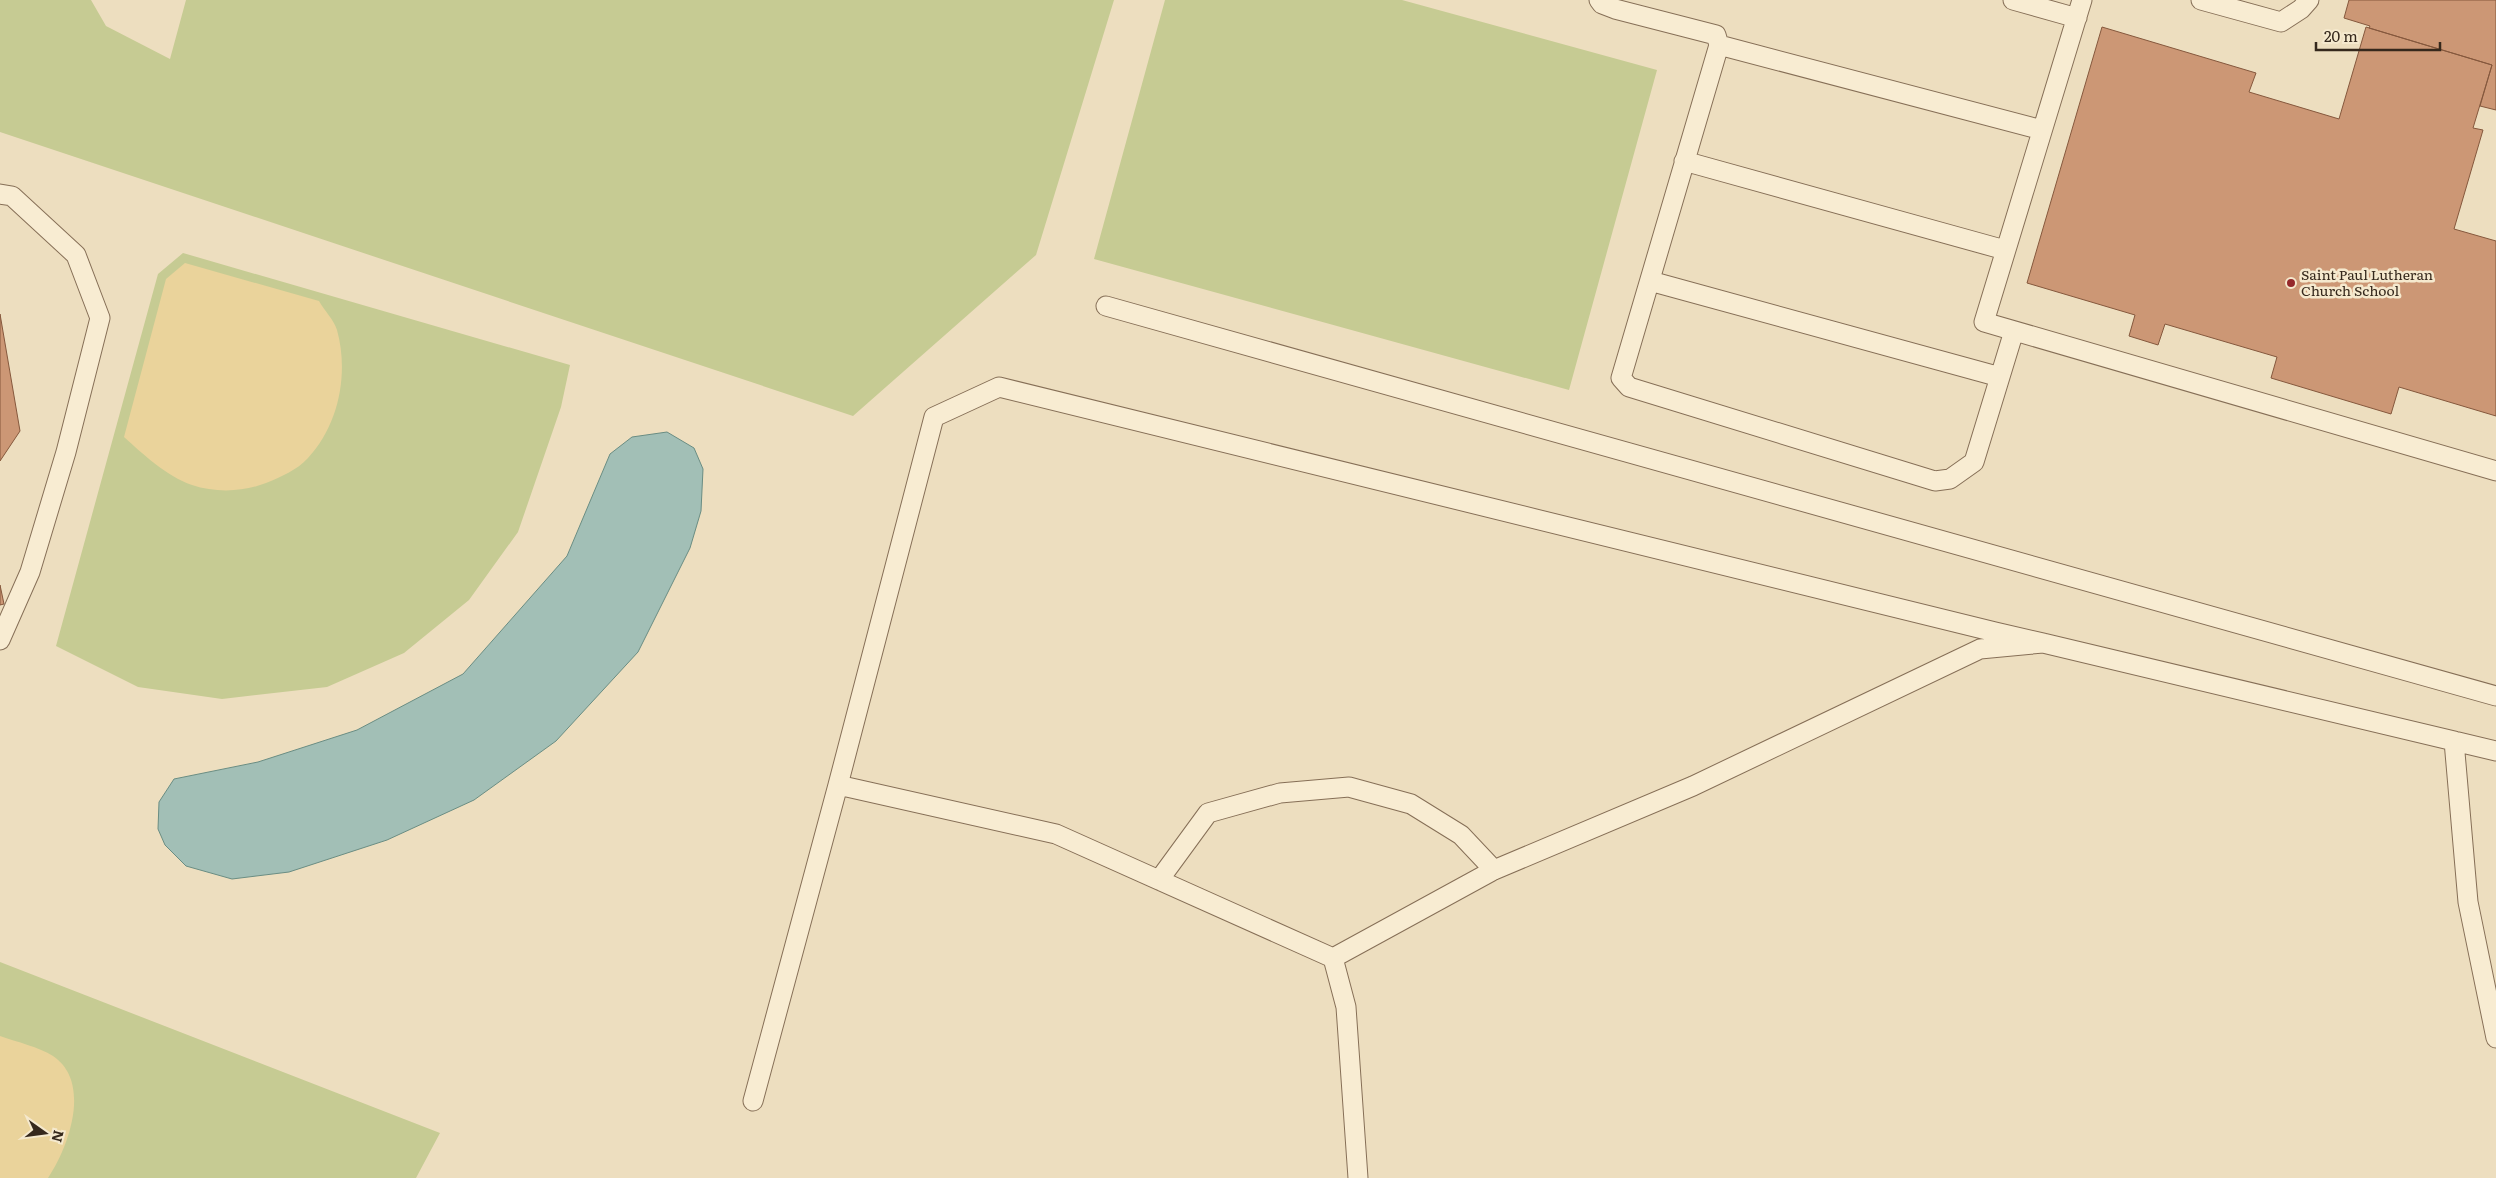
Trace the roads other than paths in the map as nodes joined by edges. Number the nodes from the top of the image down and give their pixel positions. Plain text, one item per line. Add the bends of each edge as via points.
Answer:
1 (1599, 0) edge
2 (2013, 0) edge
3 (2082, 0) edge
4 (2201, 0) edge
5 (2309, 0) edge
6 (2077, 18) junction
7 (1718, 44) junction
8 (2042, 130) junction
9 (1684, 161) junction
10 (0, 194) edge
11 (2005, 250) junction
12 (1650, 281) junction
13 (1106, 306) dead end
14 (2014, 331) junction
15 (2000, 377) junction
16 (2496, 471) edge
17 (0, 640) edge
18 (2043, 643) junction
19 (2496, 696) edge
20 (2454, 741) junction
21 (2496, 751) edge
22 (838, 784) junction
23 (1494, 870) junction
24 (1159, 880) junction
25 (1333, 958) junction
26 (2496, 1038) edge
27 (753, 1101) dead end
28 (1358, 1178) edge

1 - 7 lane via 1615,9 1716,35
2 - 6 lane
3 - 6 lane
4 - 5 lane via 2281,22
6 - 8 lane
7 - 8 lane
7 - 9 lane
8 - 11 lane
9 - 11 lane
9 - 12 lane
10 - 17 lane via 12,196 76,255 100,318 66,452 30,572
11 - 14 lane via 1984,322
12 - 15 lane
12 - 15 lane via 1621,378 1629,387 1935,480 1950,479 1974,462
13 - 19 lane
14 - 15 lane
14 - 16 lane
18 - 20 lane
18 - 22 lane via 999,387 934,418
18 - 23 lane via 1980,649 1693,786
20 - 21 lane
20 - 26 lane via 2468,902
22 - 24 lane via 1056,834
22 - 27 lane
23 - 24 lane via 1461,835 1411,804 1349,787 1280,793 1208,813
23 - 25 lane
24 - 25 lane
25 - 28 lane via 1346,1007

